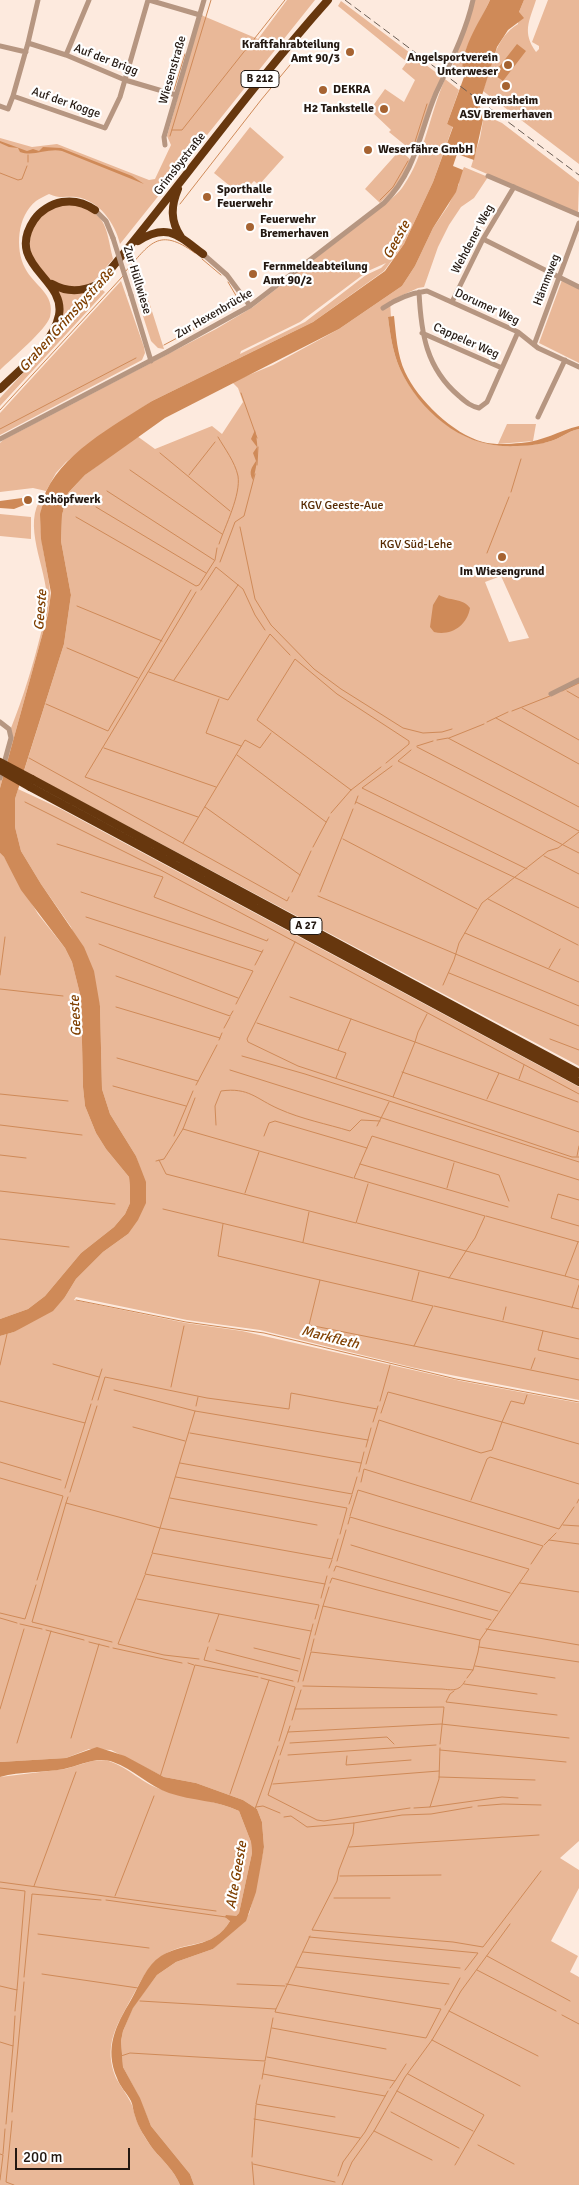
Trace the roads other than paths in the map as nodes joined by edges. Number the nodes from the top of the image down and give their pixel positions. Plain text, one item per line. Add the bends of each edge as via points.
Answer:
1 (38, 0) edge
2 (89, 0) edge
3 (149, 0) edge
4 (204, 0) edge
5 (328, 0) edge
6 (473, 0) edge
7 (200, 15) junction
8 (28, 43) junction
9 (0, 46) edge
10 (26, 52) junction
11 (66, 55) junction
12 (125, 80) junction
13 (176, 94) junction
14 (13, 96) junction
15 (0, 106) edge
16 (164, 145) dead end
17 (488, 176) dead end
18 (183, 179) junction
19 (514, 187) junction
20 (95, 210) joint
21 (579, 216) edge
22 (579, 223) edge
23 (181, 237) junction
24 (483, 239) junction
25 (132, 244) junction
26 (203, 254) joint
27 (559, 276) junction
28 (101, 281) junction
29 (48, 282) junction
30 (579, 287) edge
31 (419, 292) junction
32 (452, 302) junction
33 (250, 306) junction
34 (383, 308) dead end
35 (518, 332) junction
36 (422, 333) junction
37 (48, 341) junction
38 (534, 345) junction
39 (151, 360) junction
40 (565, 360) junction
41 (579, 367) edge
42 (502, 368) junction
43 (0, 389) edge
44 (538, 417) dead end
45 (0, 439) edge
46 (579, 680) edge
47 (551, 694) dead end
48 (0, 722) edge
49 (0, 762) edge
50 (0, 770) edge
51 (0, 778) edge
52 (31, 783) junction
53 (579, 1074) edge
54 (579, 1082) edge

1 - 8 street
2 - 11 street
3 - 7 street
3 - 12 street
4 - 7 street, Wiesenstraße
5 - 18 highway, Grimsbystraße / B 212 via 254,86
6 - 33 street, Zur Hexenbrücke via 415,156 399,186 384,203
7 - 13 street, Wiesenstraße
8 - 10 street
8 - 11 street, Auf der Brigg
9 - 10 street
10 - 14 street
11 - 12 street, Auf der Brigg
12 - 13 street, Auf der Brigg
12 - 14 street, Auf der Kogge via 105,128
13 - 16 street, Wiesenstraße
14 - 15 street, Auf der Kogge via 8,108
17 - 19 street
18 - 23 highway via 172,213
18 - 25 highway, Grimsbystraße / B 212
19 - 21 street
19 - 24 street, Wehdener Weg
20 - 29 highway via 78,202 63,202 49,207 34,220 27,239 28,254 34,268
20 - 39 street, Zur Hüllwiese, bridge via 106,221 114,238
22 - 27 street, Hämmweg
23 - 25 highway via 167,231 156,232
23 - 26 highway
24 - 27 street
24 - 32 street, Wehdener Weg
25 - 28 highway, Grimsbystraße / B 212
26 - 33 street via 227,275
27 - 30 street
27 - 38 street, Hämmweg
28 - 29 highway via 90,288 78,290 65,290
28 - 37 highway, Grimsbystraße / B 212
29 - 37 highway via 58,298 59,310
31 - 32 street, Dorumer Weg via 427,291
31 - 34 street
31 - 36 street
32 - 35 street, Dorumer Weg
33 - 39 street, Zur Hexenbrücke
35 - 38 street, Dorumer Weg
35 - 42 street
36 - 42 street, Cappeler Weg
36 - 42 street via 429,356 444,380 469,405 479,408 488,402
37 - 43 highway, B 212
38 - 40 street, Dorumer Weg
39 - 45 street, Zur Hexenbrücke
40 - 41 street, Dorumer Weg
40 - 44 street
46 - 47 street
48 - 51 street via 9,729 11,738
49 - 52 highway, A 27, bridge
50 - 52 highway, A 27, bridge
52 - 53 highway, A 27
52 - 54 highway, A 27

